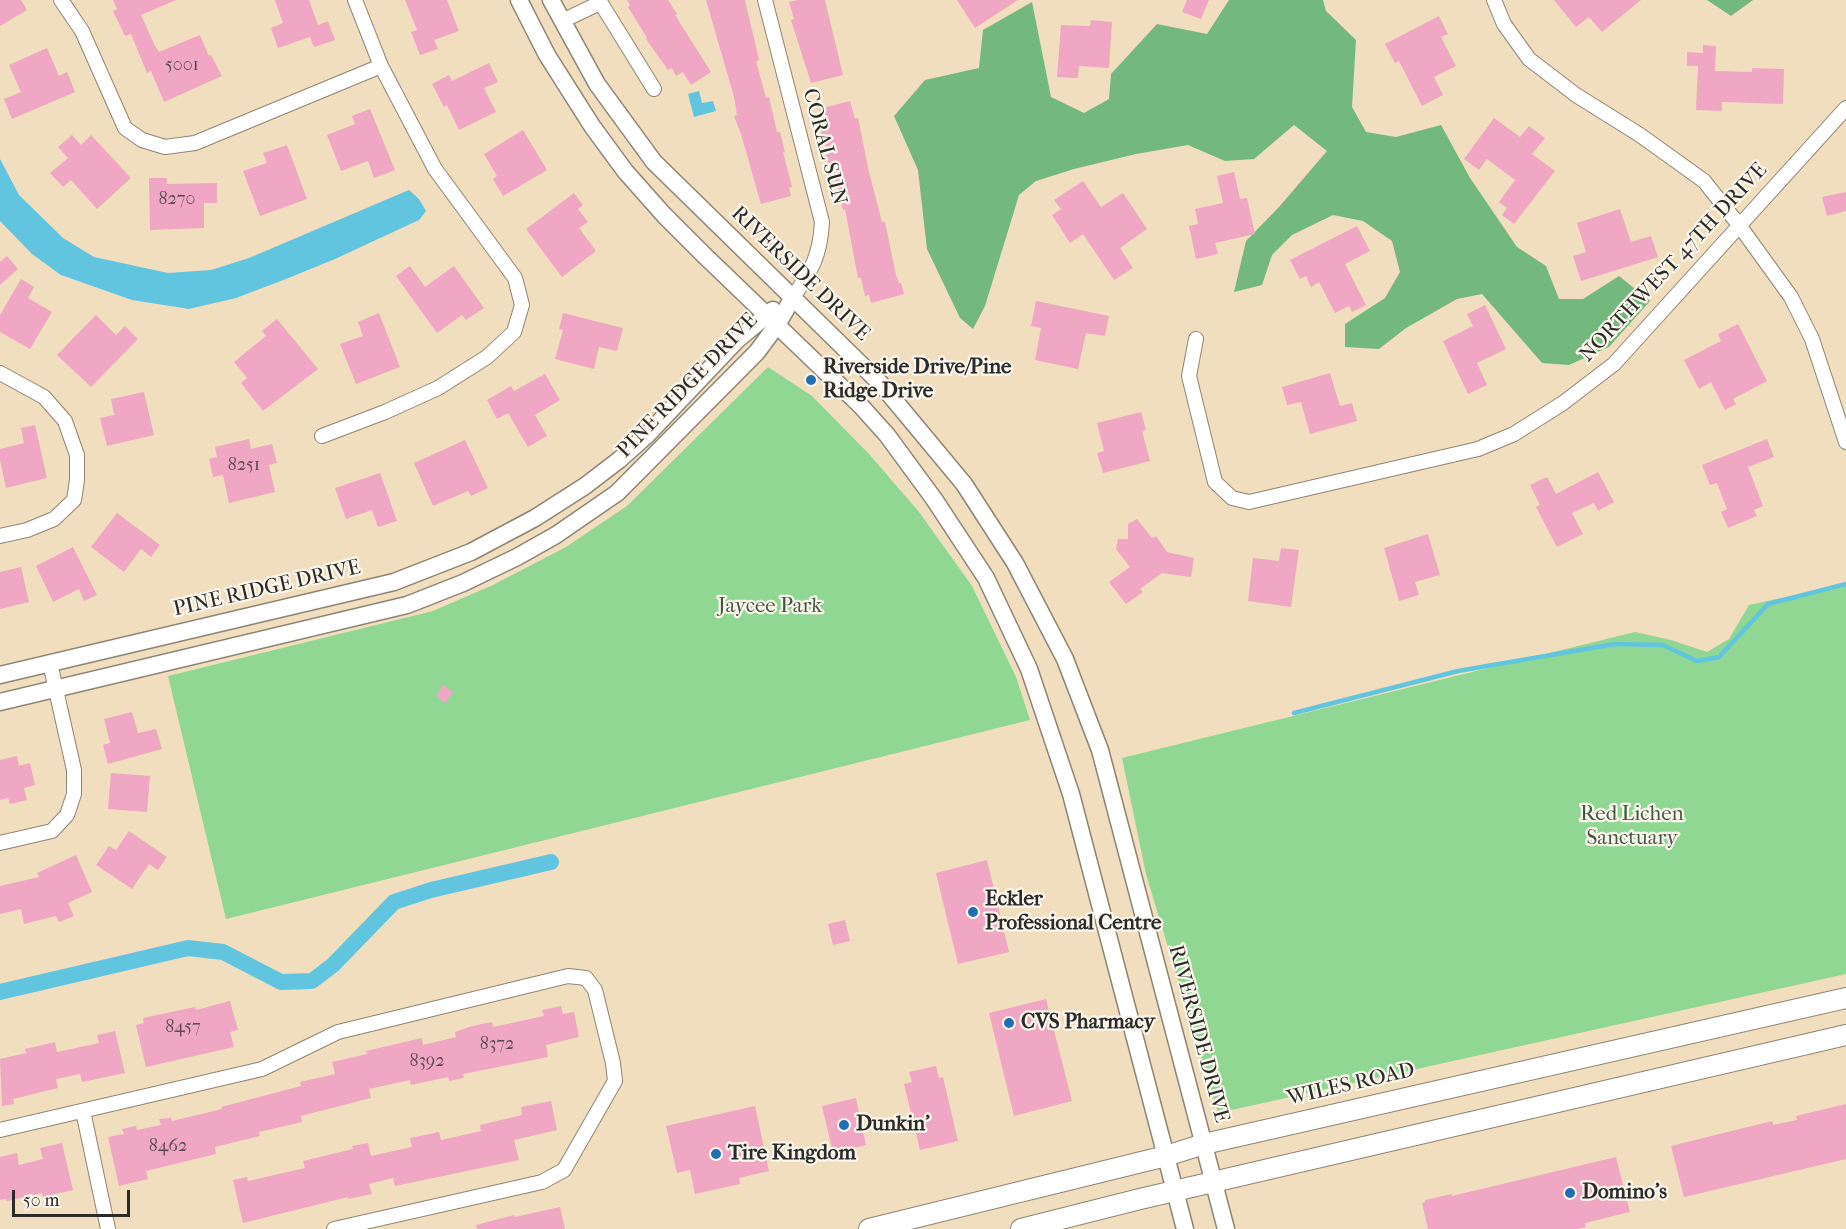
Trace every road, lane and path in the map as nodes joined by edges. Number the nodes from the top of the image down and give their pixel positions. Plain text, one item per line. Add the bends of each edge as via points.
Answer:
1 (61, 0) edge
2 (354, 0) edge
3 (519, 0) edge
4 (551, 0) edge
5 (765, 0) edge
6 (1494, 0) edge
7 (600, 2) edge
8 (562, 21) junction
9 (381, 66) junction
10 (654, 89) dead end
11 (1846, 108) edge
12 (1739, 225) junction
13 (792, 298) junction
14 (772, 320) junction
15 (1197, 339) dead end
16 (0, 374) edge
17 (322, 435) dead end
18 (1846, 442) edge
19 (0, 536) edge
20 (50, 663) junction
21 (0, 675) edge
22 (56, 689) junction
23 (0, 702) edge
24 (0, 843) edge
25 (1846, 998) edge
26 (1846, 1035) edge
27 (83, 1111) junction
28 (0, 1130) edge
29 (1204, 1144) junction
30 (1166, 1156) junction
31 (1214, 1182) junction
32 (1176, 1191) junction
33 (108, 1229) edge
34 (334, 1229) edge
35 (869, 1229) edge
36 (1021, 1229) edge
37 (1185, 1229) edge
38 (1226, 1229) edge

1 - 9 street via 82,31 125,128 142,140 165,147 195,144
2 - 9 street
3 - 14 street via 547,55 625,171 664,215
4 - 8 street, RIVERSIDE DRIVE
5 - 13 street, CORAL SUN via 822,222 821,245 813,268
6 - 12 street via 1504,24 1529,59 1704,182
7 - 8 street
7 - 10 street
8 - 13 street, RIVERSIDE DRIVE via 597,84 654,162
9 - 17 street via 435,169 515,278 522,305 514,332 487,357 438,388
11 - 12 street, NORTHWEST 47TH DRIVE
12 - 15 street, NORTHWEST 47TH DRIVE via 1614,364 1563,404 1514,434 1478,449 1249,502 1232,498 1215,482 1189,376
12 - 18 street via 1791,297 1812,339
13 - 14 street, PINE RIDGE DRIVE
13 - 29 street, RIVERSIDE DRIVE via 880,383 964,484 1015,562 1065,659 1100,750
14 - 20 street, PINE RIDGE DRIVE via 737,340 619,460 535,518 471,552 394,582
14 - 22 street, PINE RIDGE DRIVE via 757,352 616,493 517,557 406,606
14 - 30 street via 887,435 986,578 1029,669 1071,794
16 - 19 street via 44,397 65,421 77,455 74,500 54,519
20 - 21 street, PINE RIDGE DRIVE
20 - 22 street
22 - 23 street, PINE RIDGE DRIVE
22 - 24 street via 74,770 74,794 67,815 52,831
25 - 29 main road, WILES ROAD
26 - 31 main road
27 - 28 street
27 - 33 street
27 - 34 street via 262,1069 338,1032 568,976 586,978 595,990 615,1081 564,1170 542,1182
29 - 30 main road, WILES ROAD
29 - 31 street, RIVERSIDE DRIVE
30 - 32 street
30 - 35 main road, WILES ROAD
31 - 32 main road
31 - 38 street, RIVERSIDE DRIVE
32 - 36 main road
32 - 37 street

